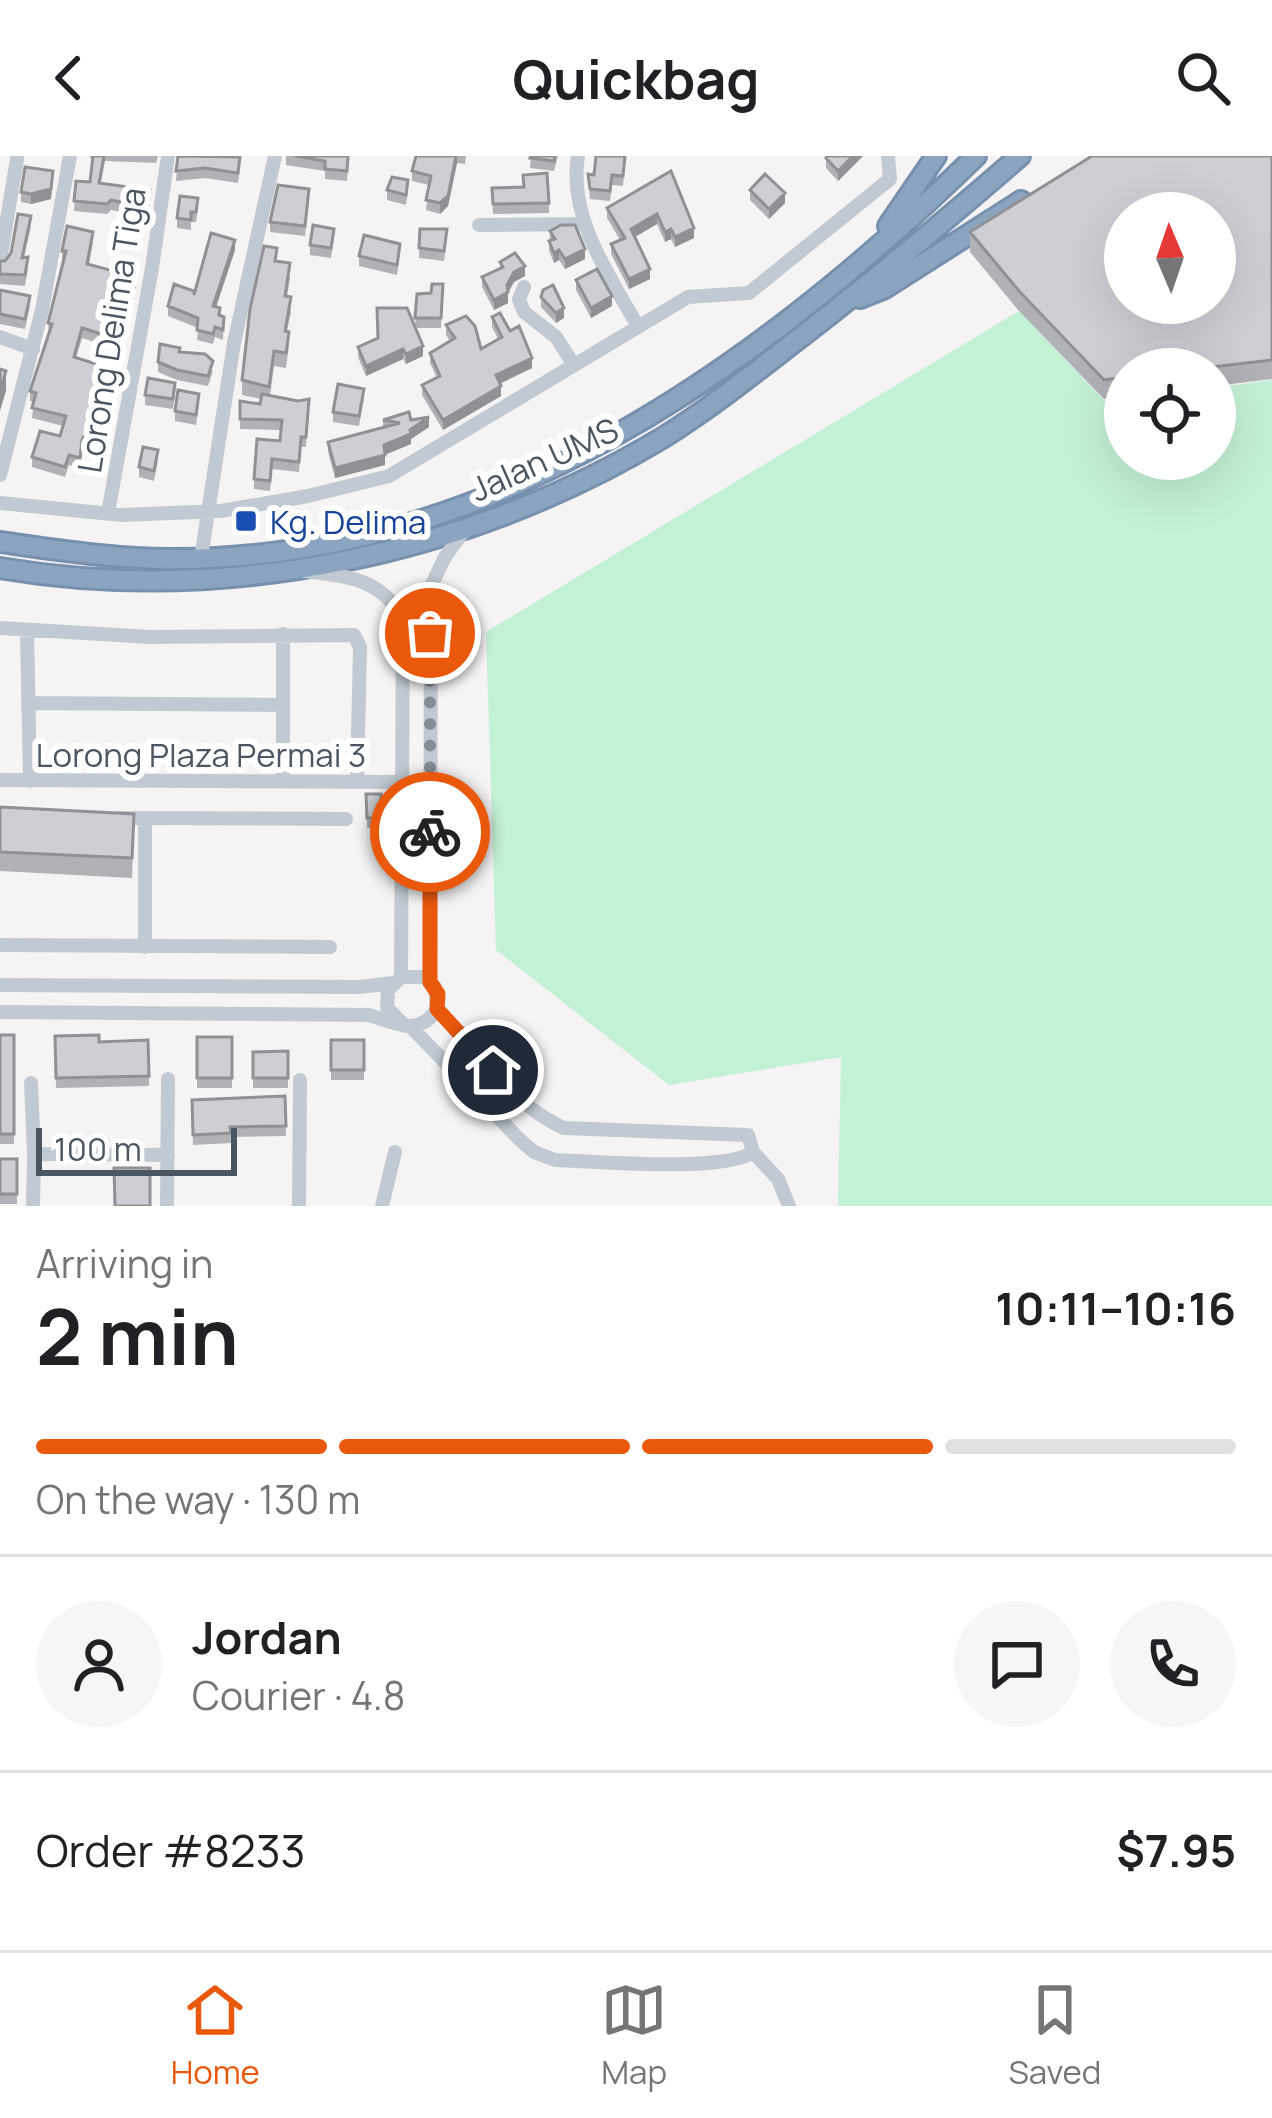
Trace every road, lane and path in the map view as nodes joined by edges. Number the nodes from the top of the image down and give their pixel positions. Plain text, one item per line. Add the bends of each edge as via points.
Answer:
1 (70, 156) edge
2 (168, 156) edge
3 (275, 156) edge
4 (578, 156) edge
5 (888, 156) edge
6 (936, 156) edge
7 (976, 156) edge
8 (1020, 156) edge
9 (16, 159) dead end
10 (1042, 189) edge
11 (584, 224) junction
12 (479, 225) dead end
13 (871, 250) junction
14 (0, 261) edge
15 (524, 287) dead end
16 (842, 306) junction
17 (637, 325) junction
18 (0, 337) edge
19 (33, 350) junction
20 (572, 362) junction
21 (0, 475) edge
22 (0, 502) edge
23 (208, 512) junction
24 (107, 513) junction
25 (466, 528) junction
26 (0, 542) edge
27 (201, 558) junction
28 (0, 568) edge
29 (291, 570) junction
30 (0, 628) edge
31 (27, 632) junction
32 (283, 634) junction
33 (28, 703) junction
34 (283, 705) junction
35 (0, 780) edge
36 (30, 781) junction
37 (283, 782) junction
38 (357, 782) junction
39 (402, 782) junction
40 (102, 818) edge
41 (145, 818) junction
42 (346, 819) dead end
43 (0, 945) edge
44 (145, 947) junction
45 (330, 947) dead end
46 (397, 980) junction
47 (430, 982) junction
48 (0, 985) edge
49 (437, 1009) junction
50 (0, 1012) edge
51 (408, 1027) junction
52 (168, 1079) dead end
53 (300, 1080) dead end
54 (32, 1082) dead end
55 (395, 1152) dead end
56 (753, 1152) junction
57 (34, 1154) junction
58 (168, 1155) junction
59 (33, 1206) edge
60 (167, 1206) edge
61 (299, 1206) edge
62 (382, 1206) edge
63 (789, 1206) edge

1 - 19 street
2 - 24 street, Lorong Delima Tiga
3 - 23 street
4 - 11 street via 575,196
5 - 17 street via 890,179 749,293 688,296
6 - 13 highway
7 - 13 highway, Jalan UMS
8 - 16 highway, Jalan UMS
9 - 14 street
10 - 16 highway via 885,288
11 - 12 street
11 - 17 street
13 - 27 highway, Jalan UMS via 710,380 598,448 479,501 395,527
15 - 20 street via 524,313 556,337
16 - 25 highway, Jalan UMS via 664,436
17 - 20 street
18 - 19 street
19 - 21 street
20 - 23 street via 389,476
22 - 24 street
23 - 24 street
23 - 27 street
25 - 29 highway, Jalan UMS
25 - 47 street via 431,586
26 - 27 highway, Jalan UMS
28 - 29 highway, Jalan UMS via 128,580
29 - 39 street via 362,578 391,597 403,618
30 - 31 street
31 - 32 street
31 - 33 street
32 - 34 street
32 - 38 street via 344,632 359,642
33 - 34 street
33 - 36 street
34 - 37 street
35 - 36 street, Lorong Plaza Permai 3
36 - 37 street, Lorong Plaza Permai 3
37 - 38 street, Lorong Plaza Permai 3
38 - 39 street, Lorong Plaza Permai 3
39 - 46 street
40 - 41 street
41 - 42 street
41 - 44 street
43 - 44 street
44 - 45 street
46 - 47 street via 416,975
46 - 48 street via 360,987
46 - 51 street via 386,1008
47 - 49 street
49 - 51 street
49 - 56 street via 551,1123 740,1133
50 - 51 street via 370,1015
51 - 56 street via 520,1140 555,1160 714,1163
52 - 58 street
53 - 61 street
54 - 57 street
55 - 62 street
56 - 63 street
57 - 58 street
57 - 59 street
58 - 60 street

